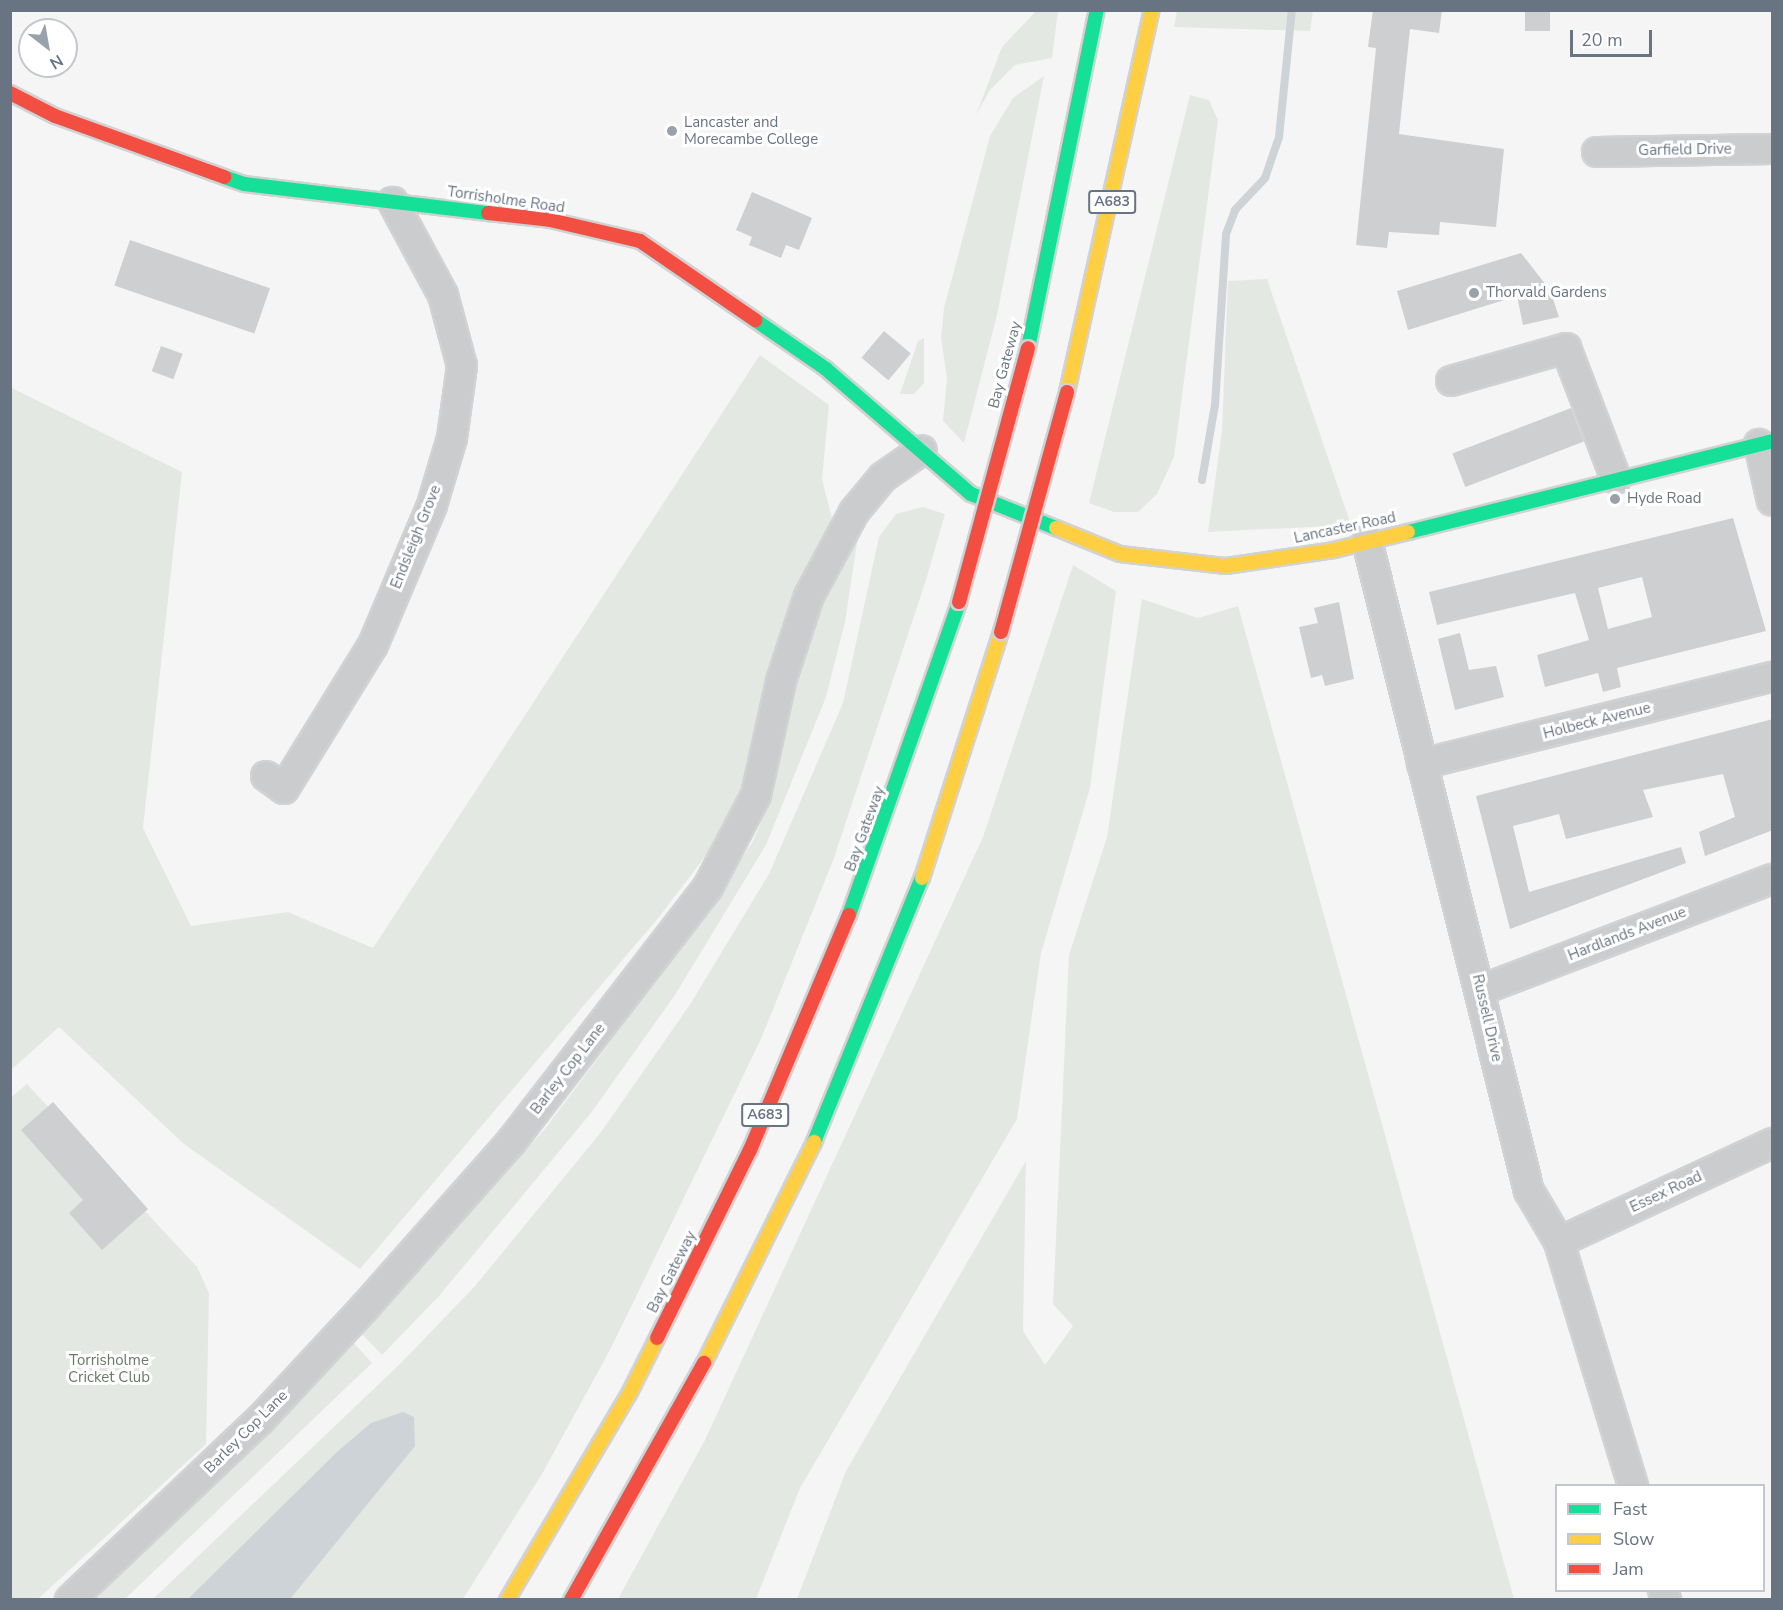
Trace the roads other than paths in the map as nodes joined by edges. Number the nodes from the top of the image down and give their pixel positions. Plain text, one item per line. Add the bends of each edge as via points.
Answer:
1 (1097, 10) edge
2 (1152, 10) edge
3 (10, 93) edge
4 (1773, 149) edge
5 (1597, 152) dead end
6 (393, 202) junction
7 (1451, 381) dead end
8 (1766, 442) edge
9 (930, 458) junction
10 (1616, 479) junction
11 (1773, 501) edge
12 (1367, 541) junction
13 (1773, 677) edge
14 (1422, 764) junction
15 (283, 788) dead end
16 (1773, 879) edge
17 (1481, 990) junction
18 (1773, 1143) edge
19 (1559, 1242) junction
20 (1633, 1484) edge
21 (70, 1599) edge
22 (507, 1599) edge
23 (571, 1599) edge

1 - 22 main road, Bay Gateway / A683, bridge via 1028,348 959,602 865,878 750,1150 629,1394
2 - 23 main road, A683, bridge via 1067,392 1001,632 914,902 807,1157 686,1399
3 - 6 main road, Torrisholme Road via 55,116 244,184
4 - 5 street, Garfield Drive
6 - 9 main road, Torrisholme Road via 550,220 640,241 826,369
6 - 15 street, Endsleigh Grove via 443,295 462,366 452,438 432,505 372,645
7 - 10 street via 1566,348
8 - 10 main road, Lancaster Road
8 - 11 street
9 - 12 main road, Lancaster Road via 971,494 1120,554 1226,566
9 - 21 street, Barley Cop Lane via 883,477 854,512 809,596 783,671 756,795 708,887 511,1142 388,1281 260,1420
10 - 12 main road, Lancaster Road
12 - 14 street, Russell Drive
13 - 14 street, Holbeck Avenue
14 - 17 street, Russell Drive
16 - 17 street, Hardlands Avenue
17 - 19 street, Russell Drive via 1529,1191
18 - 19 street, Essex Road
19 - 20 street, Russell Drive

